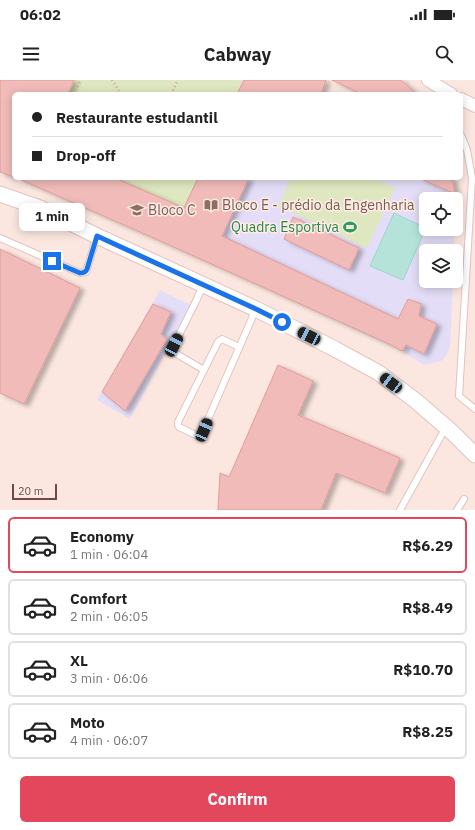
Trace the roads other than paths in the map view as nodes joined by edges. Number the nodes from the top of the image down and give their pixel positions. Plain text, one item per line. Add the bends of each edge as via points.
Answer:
1 (430, 81) edge
2 (438, 92) edge
3 (448, 92) edge
4 (463, 100) edge
5 (475, 106) edge
6 (463, 140) edge
7 (0, 194) edge
8 (472, 232) edge
9 (97, 236) junction
10 (0, 238) edge
11 (203, 285) junction
12 (256, 309) junction
13 (239, 347) junction
14 (204, 370) junction
15 (475, 409) edge
16 (446, 427) junction
17 (475, 455) edge
18 (464, 499) dead end
19 (400, 510) edge
20 (457, 510) edge

1 - 2 lane
1 - 3 street
4 - 5 street
6 - 8 lane via 472,178
7 - 9 street via 40,208
8 - 15 lane via 459,396
9 - 10 lane via 86,272 80,273
9 - 11 street
11 - 12 street
11 - 14 lane via 173,350
12 - 13 lane
12 - 16 street via 379,373
13 - 14 lane via 220,340
13 - 14 lane via 204,430 198,436 179,427 178,422
16 - 17 street
16 - 19 lane
18 - 20 lane

